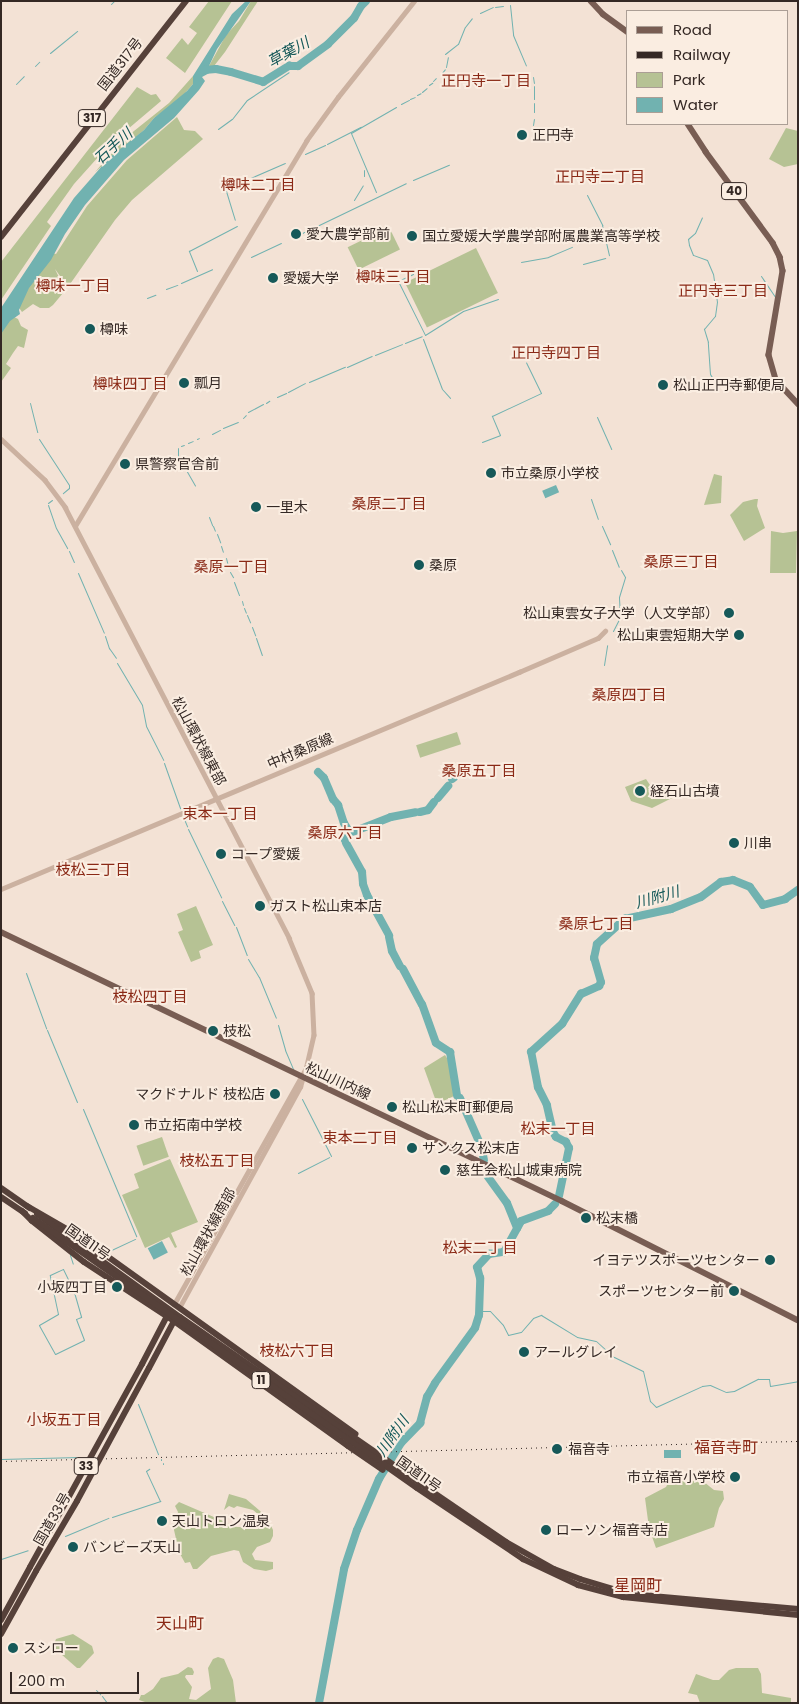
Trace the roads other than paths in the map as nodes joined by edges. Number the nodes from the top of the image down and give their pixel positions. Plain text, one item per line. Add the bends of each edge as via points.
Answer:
1 (186, 1) edge
2 (414, 1) edge
3 (591, 1) edge
4 (626, 31) edge
5 (689, 125) edge
6 (1, 237) edge
7 (798, 404) edge
8 (1, 439) edge
9 (75, 526) junction
10 (606, 631) dead end
11 (216, 798) junction
12 (1, 890) edge
13 (1, 932) edge
14 (302, 1078) junction
15 (1, 1188) edge
16 (1, 1197) edge
17 (24, 1208) junction
18 (176, 1307) junction
19 (167, 1317) junction
20 (798, 1320) edge
21 (174, 1321) junction
22 (145, 1366) junction
23 (419, 1486) junction
24 (499, 1541) junction
25 (33, 1569) junction
26 (798, 1609) edge
27 (798, 1615) edge
28 (1, 1620) edge
29 (1, 1634) edge

1 - 6 highway, 国道317号 / 317
2 - 9 street via 310,134
3 - 4 main road
5 - 7 main road, 40 via 774,243 780,257 783,271 769,355 776,380
8 - 9 street, 松山環状線東部 via 45,480
9 - 11 street, 松山環状線東部
10 - 11 street, 中村桑原線 via 587,643
11 - 12 street, 中村桑原線
11 - 14 street, 松山環状線東部 via 289,938 309,984 314,1004 314,1035
13 - 14 main road, 松山川内線
14 - 18 street, 松山環状線南部
14 - 20 main road, 松山川内線 via 562,1201
15 - 17 highway, 国道11号 / 11
16 - 17 highway, 国道11号 / 11
17 - 18 highway, 国道11号 / 11 via 79,1236
17 - 19 highway, 国道11号 / 11 via 32,1221 84,1262
17 - 23 highway, 国道11号 / 11, bridge
18 - 19 highway, 国道33号 / 33
18 - 21 highway, 国道33号 / 33
18 - 23 highway, 11, bridge via 412,1474
19 - 21 highway, 国道11号 / 11
19 - 22 highway, 国道33号 / 33
21 - 22 highway, 国道33号 / 33
21 - 23 highway, 11, bridge via 348,1446 405,1483
22 - 25 highway, 国道33号 / 33, bridge via 77,1501
23 - 24 highway, 国道11号 / 11
24 - 26 highway, 国道11号 / 11 via 560,1571 612,1588 652,1596
24 - 27 highway, 国道11号 / 11 via 551,1574 608,1594 673,1604
25 - 28 highway, 国道33号 / 33
25 - 29 highway, 国道33号 / 33

